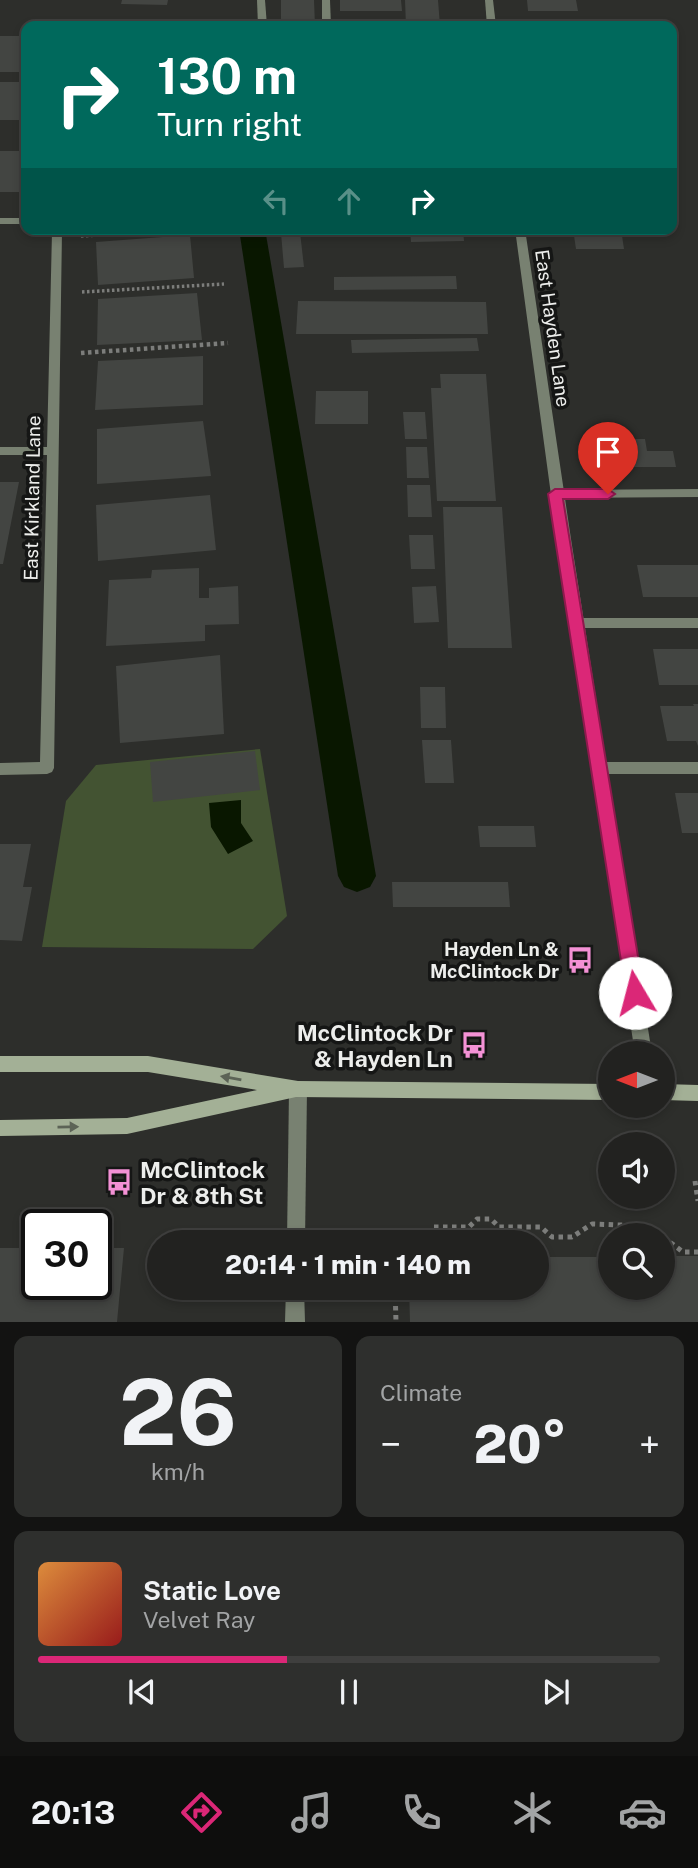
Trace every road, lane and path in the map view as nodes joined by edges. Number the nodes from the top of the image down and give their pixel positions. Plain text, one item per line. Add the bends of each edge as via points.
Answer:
1 (261, 0) edge
2 (326, 0) edge
3 (489, 0) edge
4 (263, 21) edge
5 (327, 21) edge
6 (491, 21) edge
7 (0, 221) edge
8 (21, 221) edge
9 (57, 235) edge
10 (98, 235) edge
11 (521, 235) edge
12 (81, 236) dead end
13 (223, 284) dead end
14 (82, 292) dead end
15 (228, 343) dead end
16 (81, 353) dead end
17 (0, 451) edge
18 (53, 451) junction
19 (698, 493) edge
20 (555, 494) junction
21 (576, 623) junction
22 (698, 623) edge
23 (600, 768) junction
24 (698, 768) edge
25 (0, 769) edge
26 (642, 1041) edge
27 (0, 1064) edge
28 (298, 1089) junction
29 (598, 1091) edge
30 (676, 1092) edge
31 (698, 1093) edge
32 (0, 1128) edge
33 (695, 1181) dead end
34 (698, 1201) edge
35 (598, 1224) edge
36 (296, 1230) edge
37 (431, 1230) edge
38 (544, 1230) edge
39 (549, 1234) edge
40 (675, 1246) edge
41 (698, 1252) edge
42 (295, 1300) edge
43 (395, 1300) edge
44 (295, 1322) edge
45 (396, 1322) edge

1 - 4 street
2 - 5 street
3 - 6 street
7 - 8 street
9 - 18 street, East Kirkland Lane
10 - 12 path
11 - 20 street, East Hayden Lane
13 - 14 path
15 - 16 path
17 - 18 street
18 - 25 street, East Kirkland Lane via 47,768
19 - 20 street
20 - 21 street, East Hayden Lane
21 - 22 street
21 - 23 street, East Hayden Lane
23 - 24 street
23 - 26 street, East Hayden Lane
28 -> 27 main road via 148,1064
28 - 29 main road
32 -> 28 main road via 127,1126
28 - 36 street
30 - 31 main road
33 - 34 path
35 - 39 path via 572,1237
37 - 38 path via 470,1227 477,1219 491,1219 499,1227
40 - 41 path via 683,1252
42 - 44 street
43 - 45 path

